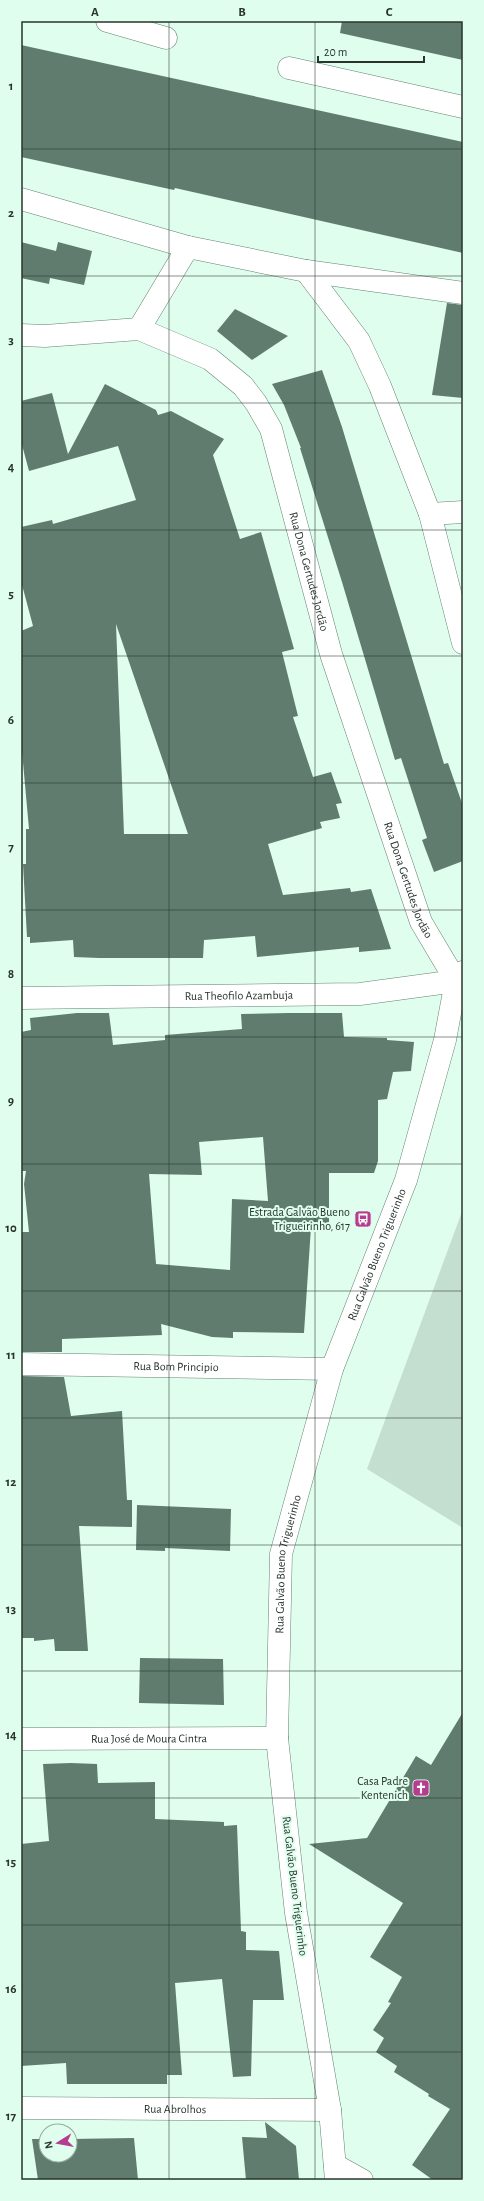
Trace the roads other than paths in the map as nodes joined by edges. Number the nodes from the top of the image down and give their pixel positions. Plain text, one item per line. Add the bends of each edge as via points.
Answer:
1 (107, 21) edge
2 (166, 38) dead end
3 (289, 68) dead end
4 (463, 107) edge
5 (21, 199) edge
6 (188, 247) junction
7 (306, 271) junction
8 (463, 293) edge
9 (139, 329) junction
10 (21, 335) edge
11 (463, 512) edge
12 (430, 514) junction
13 (463, 643) edge
14 (461, 978) edge
15 (21, 998) edge
16 (21, 1364) edge
17 (332, 1368) junction
18 (277, 1738) junction
19 (21, 1739) edge
20 (21, 2108) edge
21 (330, 2110) junction
22 (336, 2172) edge
23 (362, 2180) edge

1 - 2 street
3 - 4 street
5 - 6 street
6 - 7 street
6 - 9 street
7 - 8 street
7 - 12 street via 359,341 380,386
9 - 10 street, Rua Dona Gertudes Jordão via 45,336
9 - 14 street, Rua Dona Gertudes Jordão via 210,359 243,386 271,429 331,654 421,922
11 - 12 street
12 - 13 street
14 - 15 street, Rua Theofilo Azambuja via 360,994
14 - 17 street, Rua Galvão Bueno Triguerinho via 406,1180
16 - 17 street, Rua Bom Principio
17 - 18 street, Rua Galvão Bueno Triguerinho via 281,1554
18 - 19 street, Rua José de Moura Cintra
18 - 21 street, Rua Galvão Bueno Triguerinho via 296,1913
20 - 21 street, Rua Abrolhos
21 - 22 street, Rua Galvão Bueno Triguerinho
22 - 23 street

